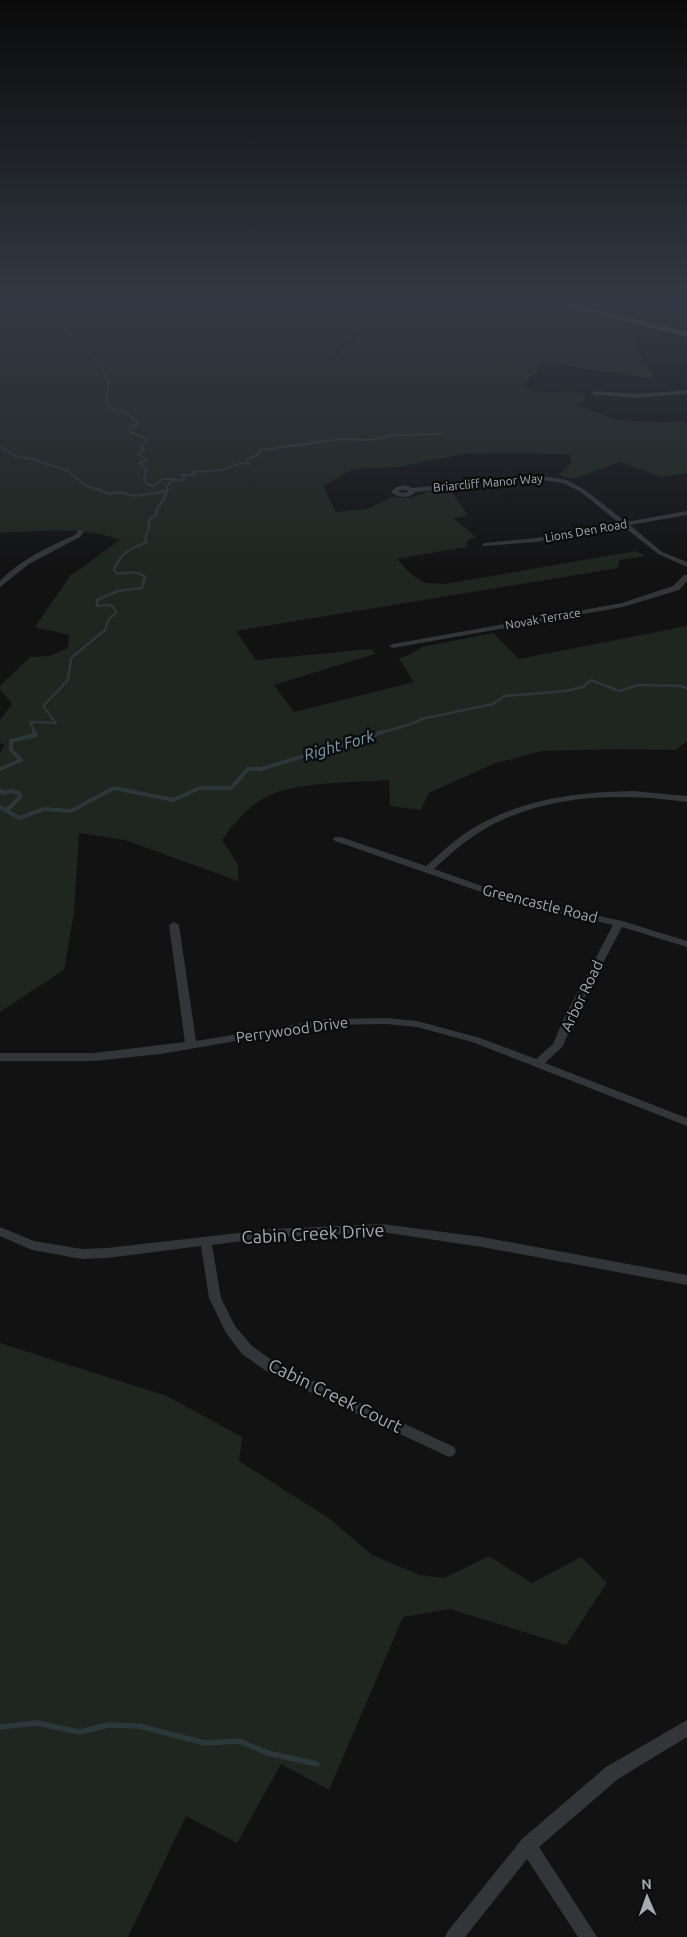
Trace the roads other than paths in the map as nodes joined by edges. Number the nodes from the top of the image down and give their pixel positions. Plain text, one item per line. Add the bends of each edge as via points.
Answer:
1 (595, 392) dead end
2 (687, 392) edge
3 (412, 490) dead end
4 (687, 513) edge
5 (623, 525) junction
6 (81, 531) dead end
7 (485, 545) dead end
8 (687, 565) edge
9 (687, 577) edge
10 (0, 585) edge
11 (393, 646) dead end
12 (687, 799) edge
13 (338, 839) dead end
14 (426, 871) junction
15 (618, 923) junction
16 (174, 925) dead end
17 (687, 944) edge
18 (191, 1045) junction
19 (0, 1057) edge
20 (538, 1063) junction
21 (687, 1122) edge
22 (0, 1231) edge
23 (206, 1242) junction
24 (687, 1280) edge
25 (449, 1451) dead end
26 (687, 1728) edge
27 (528, 1845) junction
28 (454, 1937) edge
29 (588, 1937) edge

1 - 2 street via 636,396
3 - 5 street, Briarcliff Manor Way via 551,478 565,481 583,492
4 - 5 street, Lions Den Road
5 - 7 street, Lions Den Road
5 - 8 street, Briarcliff Manor Way via 660,554
6 - 10 street via 78,536 36,555
9 - 11 street, Novak Terrace via 676,588 623,605
12 - 14 street via 600,795 538,804 505,815 473,832
13 - 14 street, Greencastle Road
14 - 15 street, Greencastle Road via 510,899
15 - 17 street, Greencastle Road
15 - 20 street, Arbor Road via 558,1046
16 - 18 street
18 - 19 street, Perrywood Drive via 94,1057
18 - 20 street, Perrywood Drive via 328,1022 386,1020 417,1024 476,1040
20 - 21 street, Perrywood Drive
22 - 23 street, Cabin Creek Drive via 32,1245 82,1254
23 - 24 street, Cabin Creek Drive via 273,1232 382,1228 482,1242
23 - 25 street, Cabin Creek Court via 215,1298 230,1329 247,1350 274,1369
26 - 27 street via 612,1773
27 - 28 street
27 - 29 street

